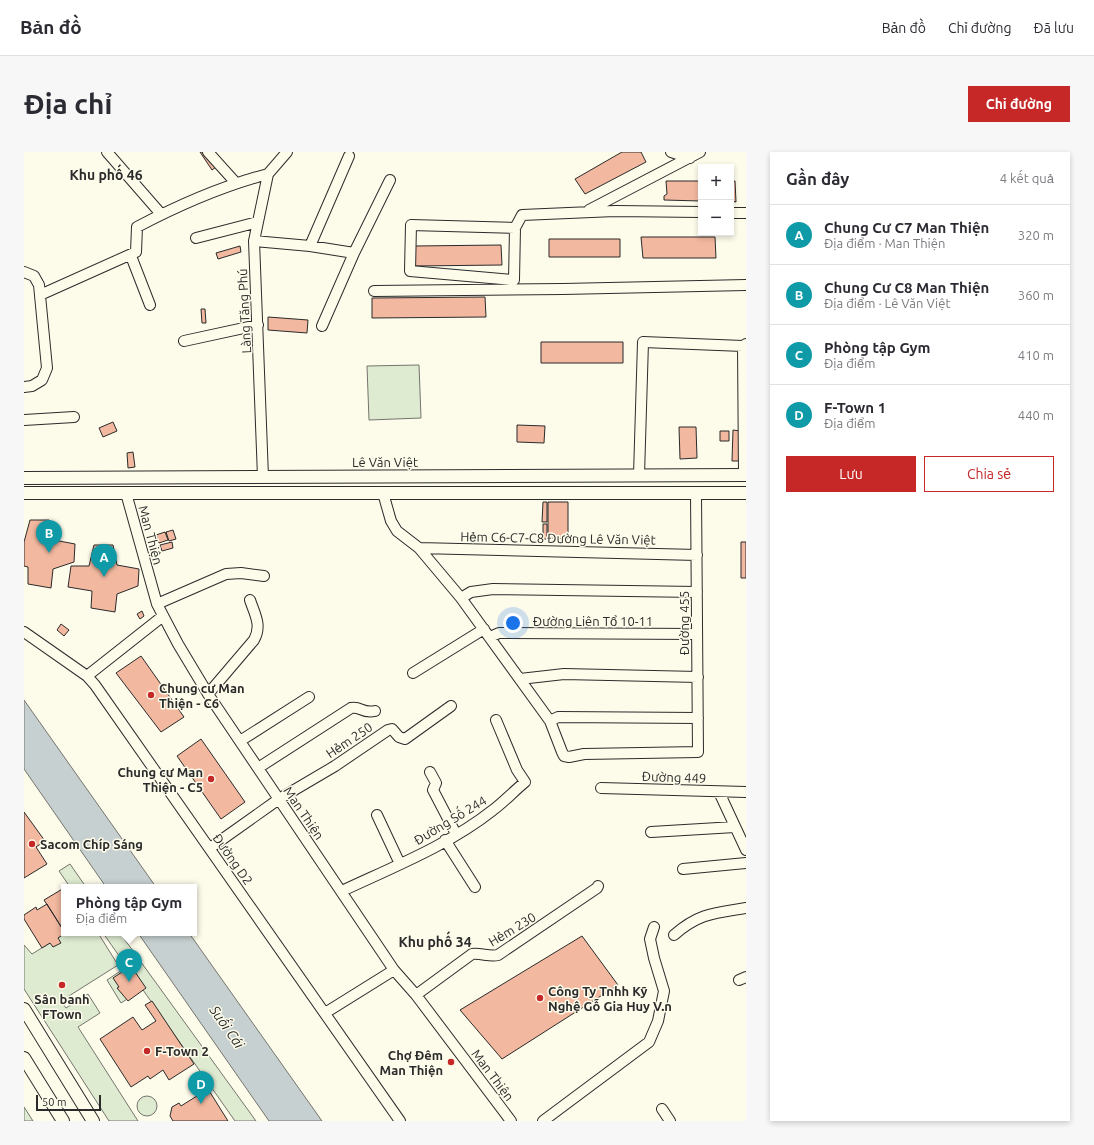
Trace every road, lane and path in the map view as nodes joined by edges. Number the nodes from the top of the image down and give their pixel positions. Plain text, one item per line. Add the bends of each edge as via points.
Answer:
1 (107, 152) edge
2 (208, 152) edge
3 (287, 152) edge
4 (671, 152) edge
5 (700, 152) edge
6 (349, 156) dead end
7 (690, 158) junction
8 (268, 174) junction
9 (390, 180) dead end
10 (236, 182) junction
11 (586, 212) junction
12 (698, 212) edge
13 (734, 213) edge
14 (746, 213) edge
15 (161, 214) junction
16 (258, 222) junction
17 (515, 228) junction
18 (196, 238) dead end
19 (254, 241) junction
20 (310, 246) junction
21 (354, 253) junction
22 (131, 256) junction
23 (24, 272) edge
24 (746, 285) edge
25 (374, 291) dead end
26 (40, 295) junction
27 (150, 304) dead end
28 (258, 325) junction
29 (322, 326) dead end
30 (184, 341) dead end
31 (745, 345) edge
32 (24, 387) edge
33 (74, 418) dead end
34 (24, 420) edge
35 (696, 475) junction
36 (745, 475) edge
37 (639, 476) junction
38 (263, 477) junction
39 (24, 478) edge
40 (124, 478) junction
41 (24, 493) edge
42 (126, 493) junction
43 (264, 493) junction
44 (383, 493) junction
45 (696, 493) junction
46 (746, 493) edge
47 (419, 548) junction
48 (697, 554) junction
49 (264, 576) dead end
50 (697, 592) junction
51 (461, 598) junction
52 (250, 600) dead end
53 (157, 604) junction
54 (163, 616) junction
55 (484, 629) junction
56 (24, 632) edge
57 (697, 634) junction
58 (490, 637) junction
59 (413, 673) dead end
60 (87, 676) junction
61 (698, 677) junction
62 (520, 679) junction
63 (208, 694) junction
64 (309, 697) dead end
65 (450, 706) dead end
66 (375, 711) dead end
67 (698, 718) junction
68 (496, 720) dead end
69 (550, 721) junction
70 (240, 741) junction
71 (258, 768) junction
72 (430, 772) dead end
73 (601, 788) dead end
74 (719, 792) junction
75 (746, 792) edge
76 (279, 799) junction
77 (377, 815) dead end
78 (734, 828) junction
79 (651, 832) dead end
80 (456, 834) junction
81 (446, 840) junction
82 (210, 848) junction
83 (746, 850) edge
84 (746, 863) edge
85 (400, 864) junction
86 (683, 869) dead end
87 (598, 886) dead end
88 (475, 887) dead end
89 (342, 891) junction
90 (746, 908) edge
91 (654, 927) dead end
92 (674, 935) dead end
93 (394, 970) junction
94 (416, 995) junction
95 (24, 1009) edge
96 (325, 1013) junction
97 (24, 1058) edge
98 (51, 1101) junction
99 (662, 1109) dead end
100 (91, 1118) edge
101 (56, 1121) edge
102 (63, 1121) edge
103 (400, 1121) edge
104 (511, 1121) edge
105 (543, 1121) edge
106 (670, 1121) edge

1 - 15 street
2 - 10 street
3 - 8 street, Làng Tăng Phú
4 - 7 street
5 - 7 street
6 - 20 street
7 - 11 street
8 - 10 street
8 - 16 street, Làng Tăng Phú
9 - 21 street
10 - 15 street
11 - 12 street
11 - 17 street via 522,215
13 - 14 street
15 - 22 street via 137,227 136,252
16 - 18 street
16 - 19 street, Làng Tăng Phú
17 - 17 street via 514,280 410,271 411,225
19 - 20 street
19 - 28 street, Làng Tăng Phú
20 - 21 street
21 - 29 street
22 - 26 street
22 - 27 street
23 - 26 street via 37,280
24 - 25 street
26 - 32 street via 47,368 42,380
28 - 30 street
28 - 38 street, Làng Tăng Phú
31 - 36 street
31 - 37 street via 643,342
33 - 34 street
35 - 36 main road, Lê Văn Việt
35 - 37 main road, Lê Văn Việt
35 - 45 main road
37 - 38 main road, Lê Văn Việt
38 - 40 main road, Lê Văn Việt
38 - 43 main road
39 - 40 main road, Lê Văn Việt
40 - 42 main road
41 - 42 main road
42 - 43 main road
42 - 53 street, Man Thiện
43 - 44 main road
44 - 45 main road
44 - 47 street via 394,526
45 - 46 main road
45 - 48 street, Đường 455
47 - 48 street, Hẻm C6-C7-C8 Đường Lê Văn Việt
47 - 51 street
48 - 50 street, Đường 455
49 - 53 street via 226,574
50 - 51 street via 493,589 471,592
50 - 57 street, Đường 455
51 - 55 street
52 - 63 street via 260,626 259,632
53 - 54 street, Man Thiện
54 - 60 street
54 - 63 street, Man Thiện
55 - 58 street
55 - 59 street
56 - 60 street, Đường D2
57 - 58 street, Đường Liên Tổ 10-11 via 499,633
57 - 61 street, Đường 455
58 - 62 street
60 - 82 street, Đường D2 via 96,685
61 - 62 street via 564,674
61 - 67 street, Đường 455
62 - 69 street
63 - 70 street, Man Thiện
64 - 70 street
65 - 76 street, Hẻm 250 via 405,739 399,737 392,729 388,730 335,766
66 - 71 street via 367,713 351,708
67 - 69 street via 558,717
67 - 69 street, Đường 455 via 698,752 584,754 569,757 564,756
68 - 80 street, Đường Số 244 via 517,770 525,782 493,810
70 - 71 street, Man Thiện
71 - 76 street, Man Thiện
72 - 80 street via 436,783 433,790
73 - 74 street, Đường 449
74 - 75 street, Đường 449
74 - 78 street
76 - 82 street
76 - 89 street, Man Thiện
77 - 85 street
78 - 79 street
78 - 83 street
80 - 81 street, Đường Số 244
81 - 85 street, Đường Số 244
81 - 88 street
82 - 96 street, Đường D2
84 - 86 street
85 - 89 street, Đường Số 244
87 - 94 street, Hẻm 230 via 498,955 490,957 480,953 472,954
89 - 93 street, Man Thiện
90 - 92 street via 706,914 689,922
91 - 105 street via 650,939 664,991 658,1021 649,1042
93 - 94 street, Man Thiện
93 - 96 street
94 - 104 street, Man Thiện
95 - 100 main road
96 - 103 street, Đường D2
97 - 98 main road
98 - 101 main road via 51,1112
98 - 102 main road
99 - 106 street

